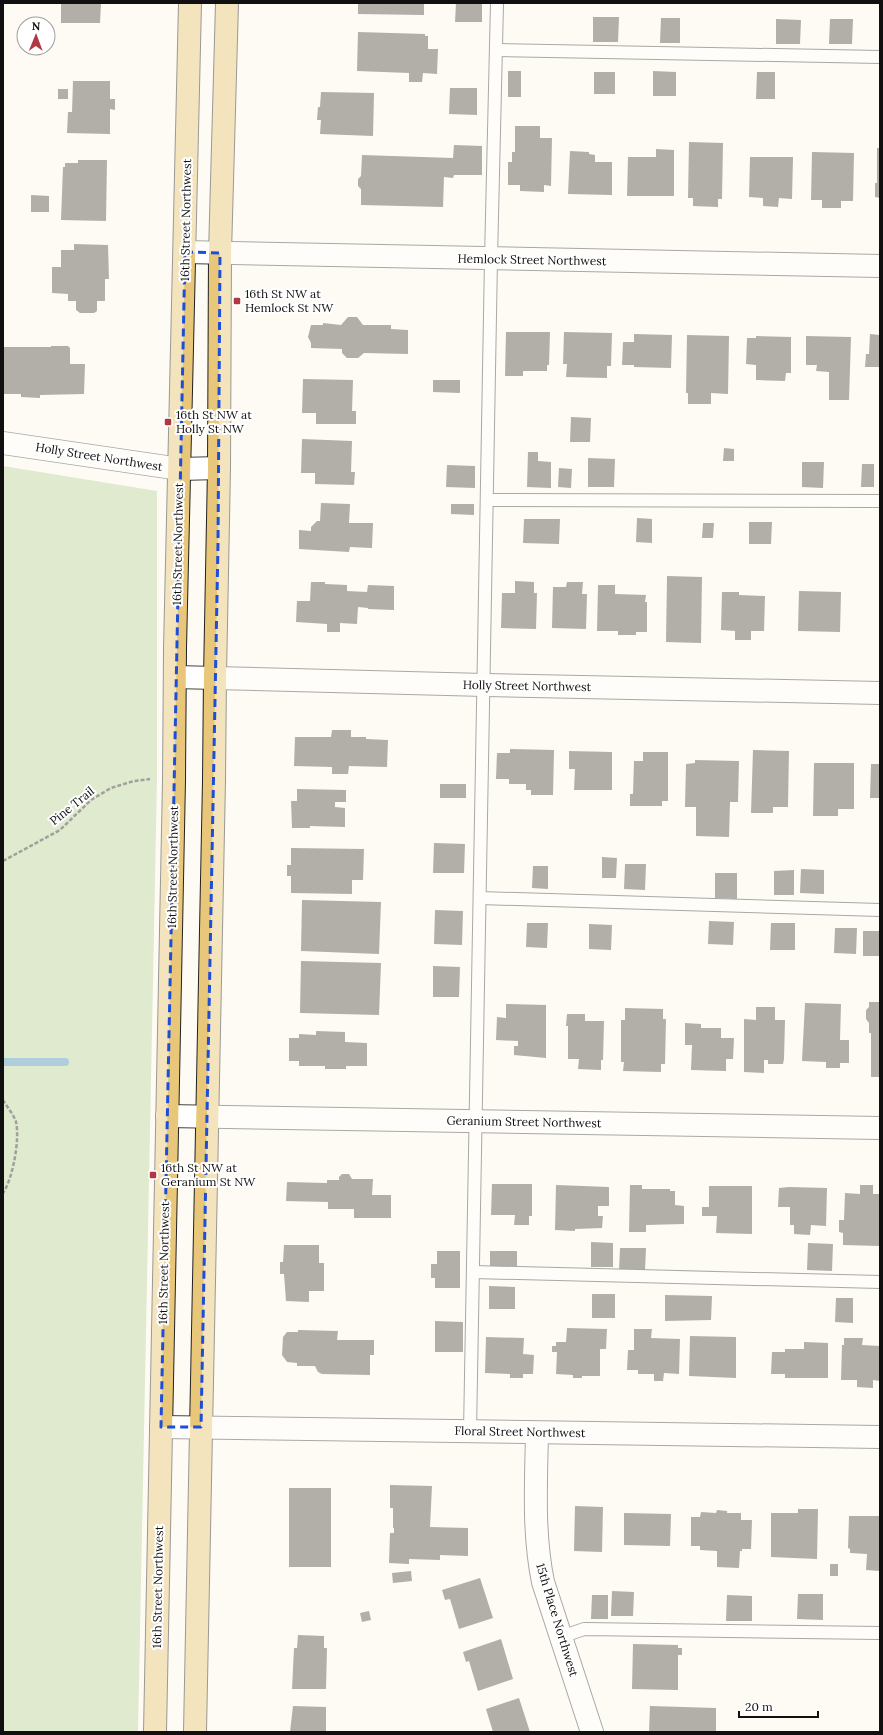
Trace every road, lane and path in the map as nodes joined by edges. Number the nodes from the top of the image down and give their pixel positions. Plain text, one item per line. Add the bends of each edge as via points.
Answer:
1 (190, 3) edge
2 (226, 3) edge
3 (497, 3) edge
4 (496, 50) junction
5 (880, 57) edge
6 (185, 252) junction
7 (220, 252) junction
8 (491, 260) junction
9 (880, 266) edge
10 (3, 443) edge
11 (219, 468) junction
12 (180, 469) junction
13 (487, 500) junction
14 (880, 501) edge
15 (175, 676) junction
16 (215, 677) junction
17 (485, 685) junction
18 (880, 693) edge
19 (156, 779) dead end
20 (3, 863) edge
21 (480, 898) junction
22 (880, 910) edge
23 (3, 1100) edge
24 (168, 1116) junction
25 (207, 1116) junction
26 (476, 1121) junction
27 (880, 1128) edge
28 (3, 1193) edge
29 (473, 1272) junction
30 (880, 1282) edge
31 (161, 1427) junction
32 (201, 1427) junction
33 (470, 1432) junction
34 (537, 1433) junction
35 (880, 1437) edge
36 (880, 1633) edge
37 (561, 1637) junction
38 (155, 1732) edge
39 (195, 1732) edge
40 (592, 1732) edge

1 - 6 main road, 16th Street Northwest
2 - 7 main road
3 - 4 lane
4 - 5 lane
4 - 8 lane
6 - 7 street, Hemlock Street Northwest
6 - 12 main road, 16th Street Northwest
7 - 8 street, Hemlock Street Northwest
7 - 11 main road
8 - 9 street, Hemlock Street Northwest
8 - 13 lane
10 - 12 street, Holly Street Northwest
11 - 12 street, Holly Street Northwest
11 - 16 main road
12 - 15 main road, 16th Street Northwest
13 - 14 lane
13 - 17 lane
15 - 16 street, Holly Street Northwest
15 - 24 main road, 16th Street Northwest
16 - 17 street, Holly Street Northwest
16 - 25 main road
17 - 18 street, Holly Street Northwest
17 - 21 lane
19 - 20 path, Pine Trail via 134,781 111,788 91,800 60,830
21 - 22 lane
21 - 26 lane
23 - 28 path via 16,1122 17,1148
24 - 25 street, Geranium Street Northwest
24 - 31 main road, 16th Street Northwest
25 - 26 street, Geranium Street Northwest
25 - 32 main road
26 - 27 street, Geranium Street Northwest
26 - 29 lane
29 - 30 lane
29 - 33 lane
31 - 32 street, Floral Street Northwest
31 - 38 main road, 16th Street Northwest
32 - 33 street, Floral Street Northwest
32 - 39 main road
33 - 34 street, Floral Street Northwest
34 - 35 street, Floral Street Northwest
34 - 37 street, 15th Place Northwest via 537,1552 543,1582
36 - 37 lane via 584,1629
37 - 40 street, 15th Place Northwest

